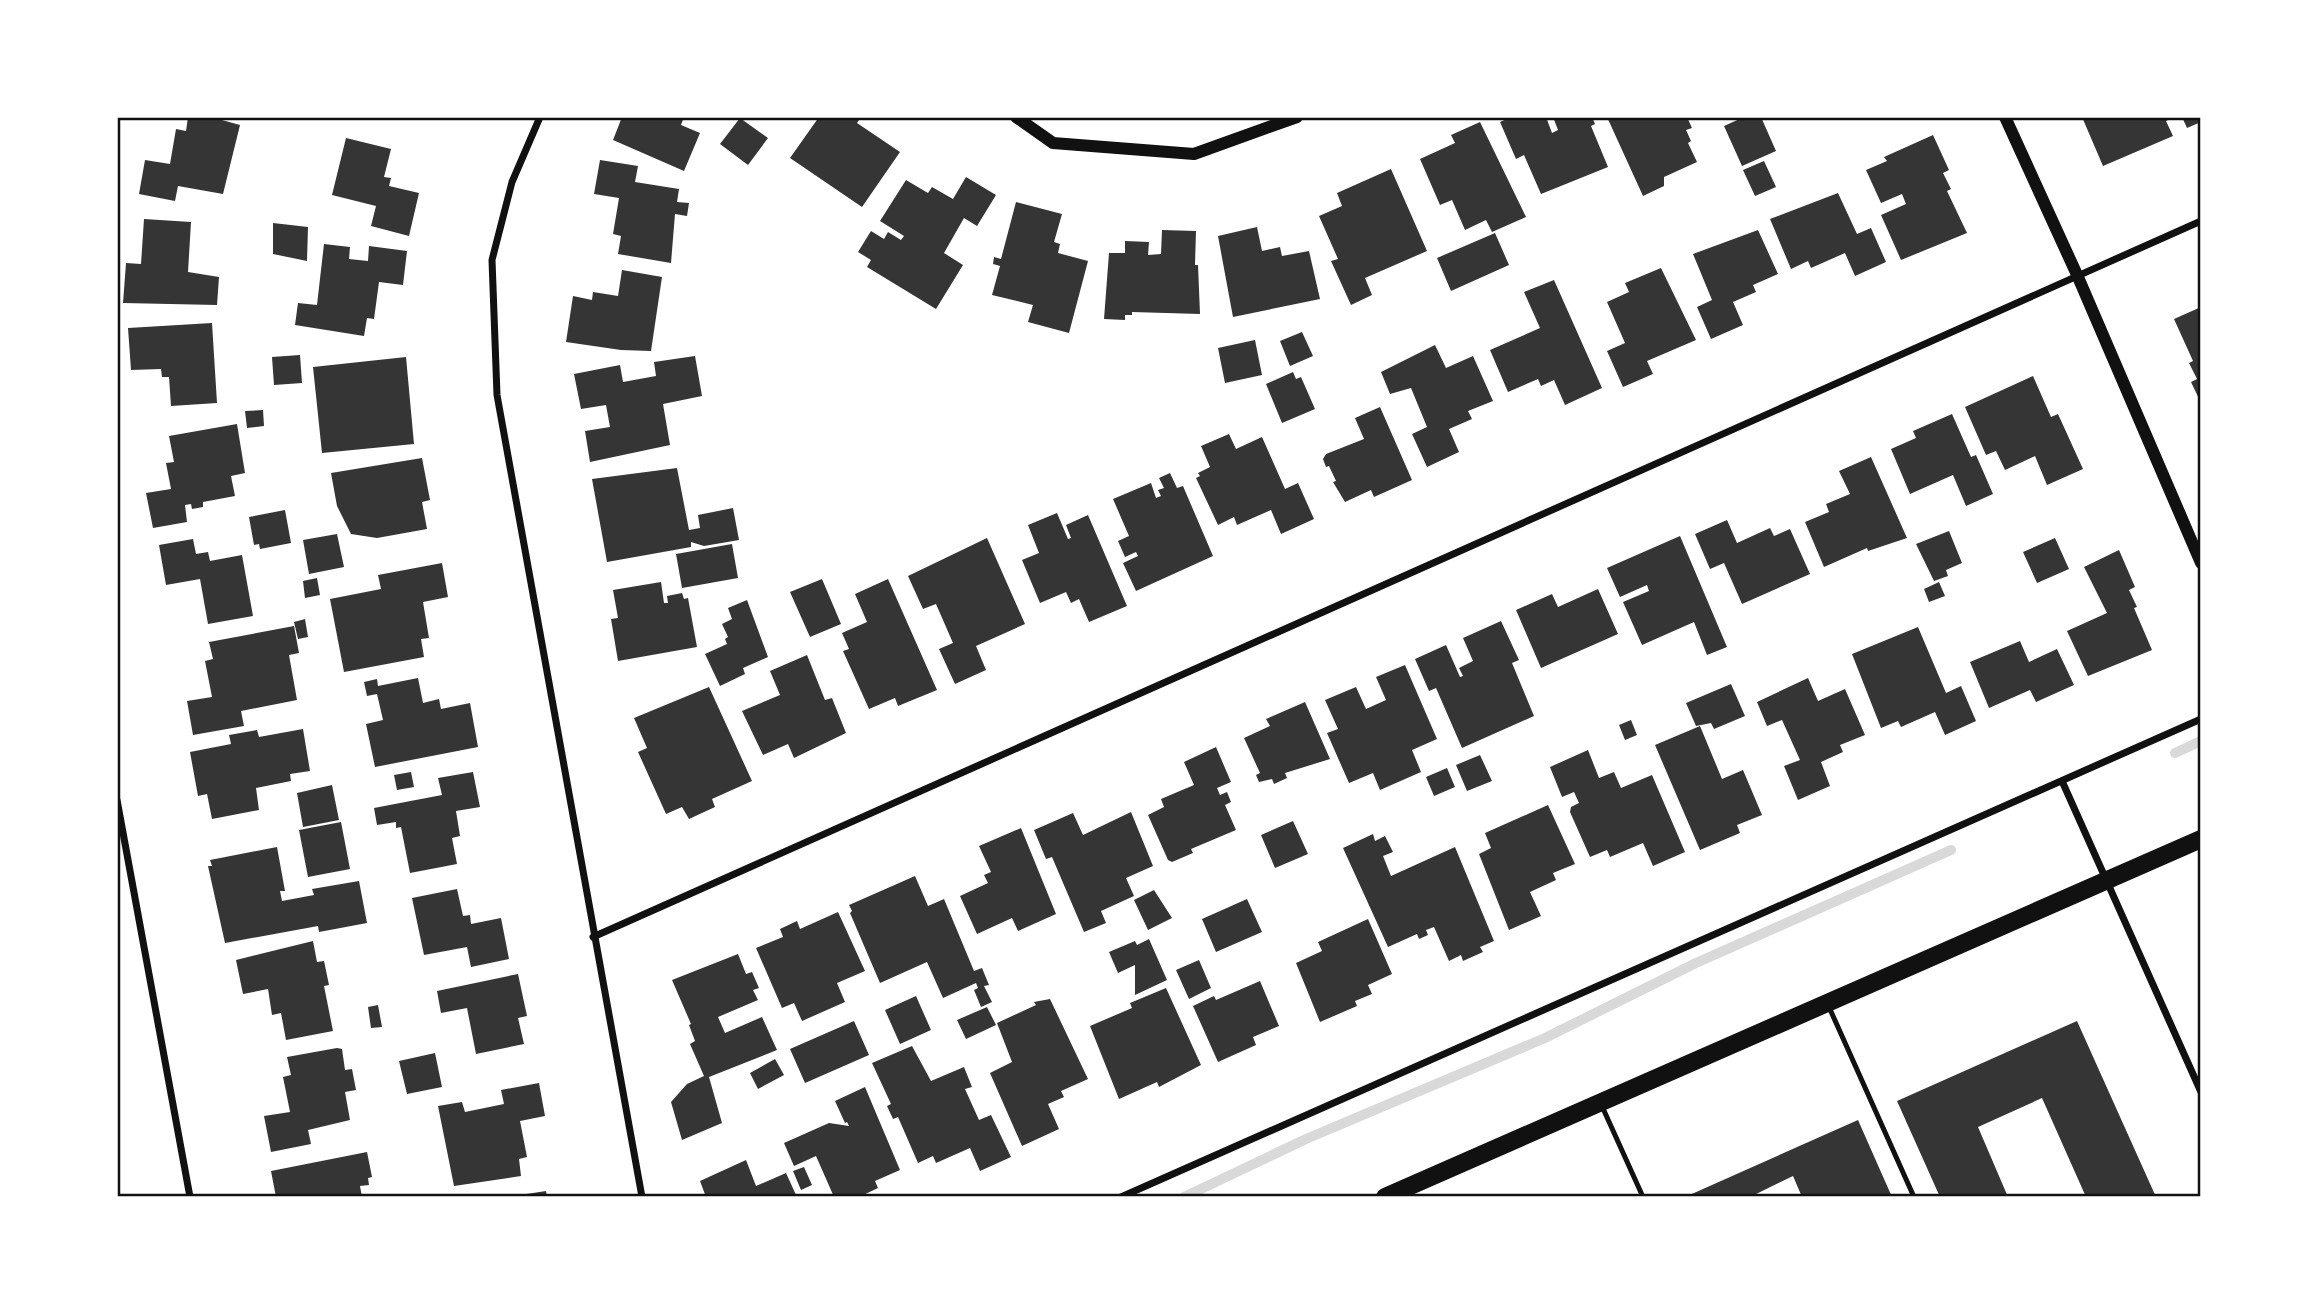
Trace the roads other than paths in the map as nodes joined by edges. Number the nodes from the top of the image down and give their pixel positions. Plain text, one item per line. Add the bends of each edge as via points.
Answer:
1 (540, 117) edge
2 (1016, 117) edge
3 (1297, 117) edge
4 (2004, 117) edge
5 (2201, 222) edge
6 (2078, 277) junction
7 (2201, 563) edge
8 (2201, 719) edge
9 (2062, 781) junction
10 (117, 800) edge
11 (2201, 839) edge
12 (2107, 881) junction
13 (593, 937) junction
14 (1826, 1001) junction
15 (2201, 1092) edge
16 (1600, 1100) junction
17 (190, 1197) edge
18 (642, 1197) edge
19 (1121, 1197) edge
20 (1385, 1197) edge
21 (1643, 1197) edge
22 (1914, 1197) edge

1 - 13 street via 512,182 492,260 497,395
2 - 3 street via 1053,143 1194,154
4 - 6 street
5 - 6 street
6 - 7 street
6 - 13 street
8 - 9 street
9 - 12 street
9 - 19 street
10 - 17 street
11 - 12 main road
12 - 14 main road
12 - 15 street
13 - 18 street
14 - 16 main road
14 - 22 lane
16 - 20 main road
16 - 21 lane

